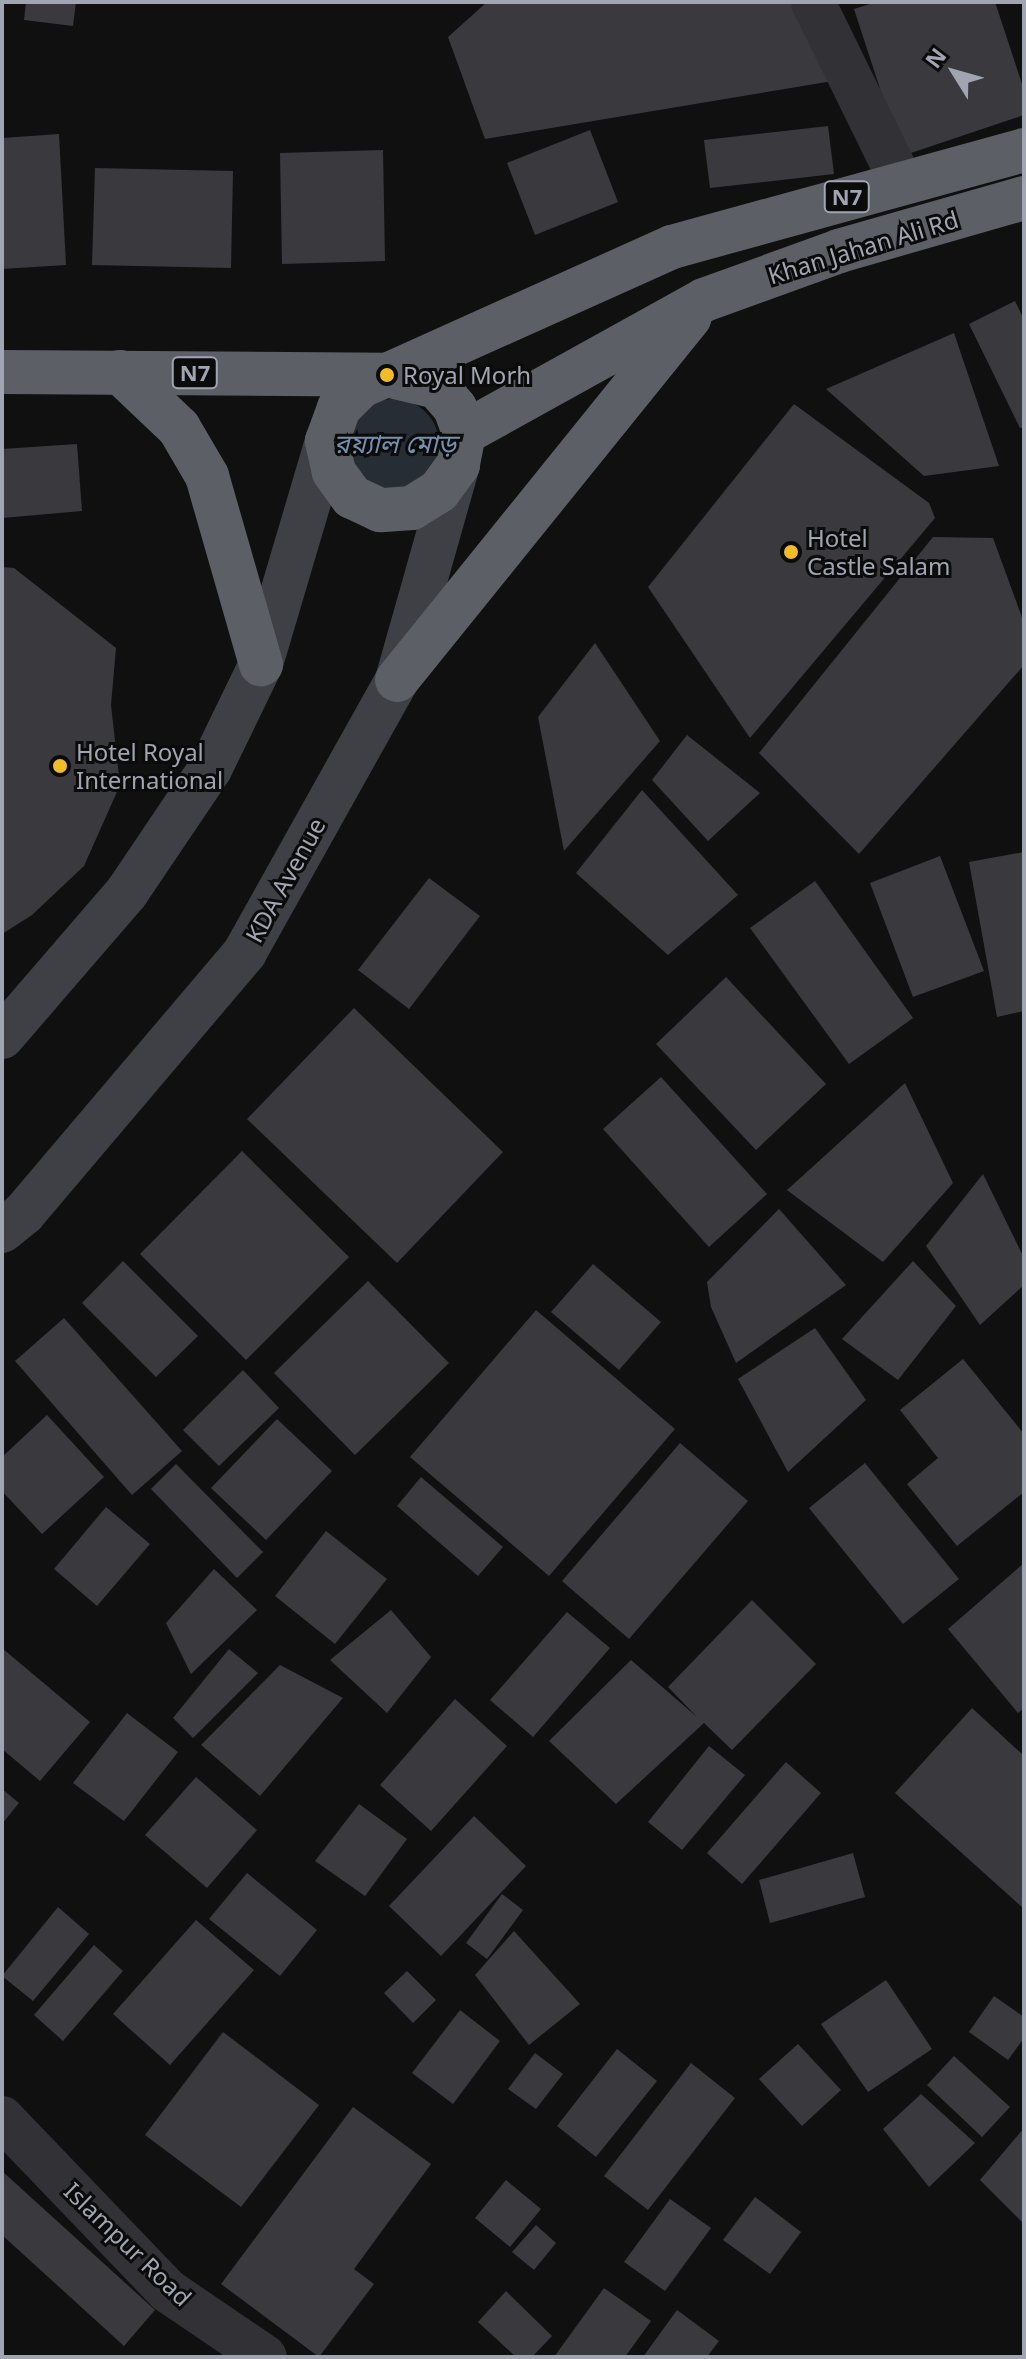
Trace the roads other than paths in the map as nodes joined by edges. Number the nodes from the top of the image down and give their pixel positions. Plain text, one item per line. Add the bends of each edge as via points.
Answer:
1 (813, 2) edge
2 (1024, 150) edge
3 (901, 182) junction
4 (1024, 198) edge
5 (704, 300) junction
6 (2, 372) edge
7 (120, 372) junction
8 (387, 375) junction
9 (327, 441) junction
10 (461, 449) junction
11 (261, 664) junction
12 (397, 680) junction
13 (2, 1037) edge
14 (2, 1231) edge
15 (2, 2118) edge
16 (265, 2357) edge

1 - 3 street
2 - 3 highway, Khan Jahan Ali Rd / N7
3 - 8 highway, Khan Jahan Ali Rd / N7 via 672,247
4 - 5 highway, Khan Jahan Ali Rd / N7 via 839,251
5 - 10 highway, Khan Jahan Ali Rd
5 - 12 highway
6 - 7 highway, N7
7 - 8 highway, N7
7 - 11 highway via 179,428 207,476
8 - 9 highway via 361,386 339,408
8 - 10 highway via 437,387 455,408
9 - 10 highway via 334,472 352,497 380,510 412,508 439,491
9 - 11 main road
10 - 12 main road, KDA Avenue
11 - 13 main road via 210,769 127,892
12 - 14 main road, KDA Avenue via 245,952 24,1213
15 - 16 street, Islampur Road via 168,2291

